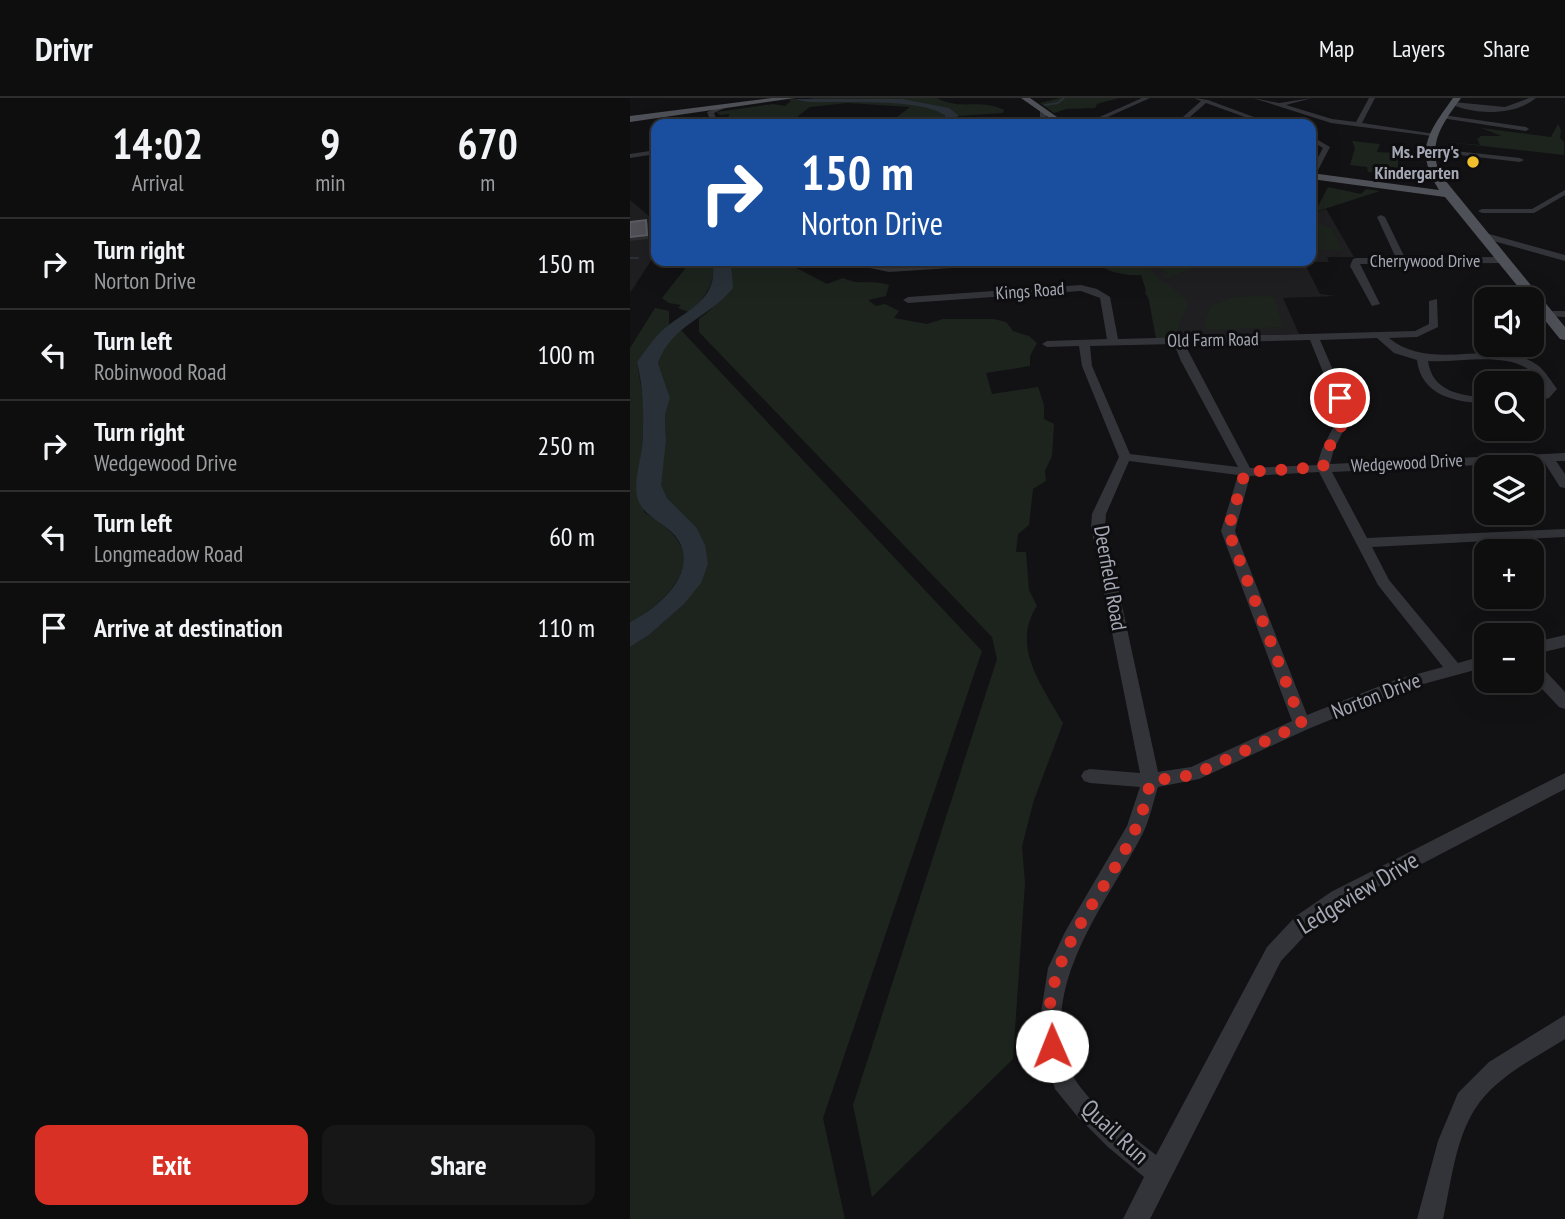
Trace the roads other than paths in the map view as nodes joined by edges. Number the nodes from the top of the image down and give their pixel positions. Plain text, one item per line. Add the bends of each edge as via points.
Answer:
1 (775, 98) edge
2 (789, 98) edge
3 (1025, 98) edge
4 (1147, 98) edge
5 (1197, 98) edge
6 (1256, 98) edge
7 (1309, 98) edge
8 (1372, 98) edge
9 (1533, 98) edge
10 (1455, 101) edge
11 (1206, 102) junction
12 (1279, 105) junction
13 (724, 107) junction
14 (1043, 110) junction
15 (692, 111) junction
16 (1242, 114) junction
17 (630, 117) edge
18 (1443, 117) junction
19 (706, 119) edge
20 (712, 119) edge
21 (1044, 119) edge
22 (1056, 119) edge
23 (1099, 119) edge
24 (1183, 119) edge
25 (1237, 119) edge
26 (1256, 119) edge
27 (1331, 121) junction
28 (1358, 124) junction
29 (1322, 125) dead end
30 (1526, 129) dead end
31 (1432, 134) junction
32 (1316, 141) edge
33 (1427, 150) junction
34 (651, 154) edge
35 (630, 157) edge
36 (1520, 160) dead end
37 (1316, 167) edge
38 (1316, 177) edge
39 (1439, 183) junction
40 (1417, 190) junction
41 (1565, 192) edge
42 (1457, 204) junction
43 (1381, 217) dead end
44 (1482, 235) junction
45 (1565, 248) edge
46 (1550, 254) junction
47 (1565, 258) edge
48 (1502, 260) junction
49 (1402, 261) junction
50 (873, 266) edge
51 (922, 266) edge
52 (908, 300) dead end
53 (1434, 301) dead end
54 (1375, 304) dead end
55 (1547, 314) junction
56 (1565, 314) edge
57 (1379, 335) junction
58 (1565, 336) edge
59 (1314, 338) junction
60 (1178, 341) junction
61 (1113, 342) junction
62 (1084, 343) junction
63 (1047, 344) dead end
64 (1422, 357) junction
65 (1538, 371) edge
66 (1544, 380) edge
67 (1544, 396) edge
68 (1474, 401) edge
69 (1125, 457) junction
70 (1565, 457) edge
71 (1548, 458) junction
72 (1323, 467) junction
73 (1245, 472) junction
74 (1565, 484) edge
75 (1565, 533) edge
76 (1362, 544) junction
77 (1565, 641) edge
78 (1544, 646) edge
79 (1474, 664) edge
80 (1454, 669) junction
81 (1544, 680) edge
82 (1565, 703) edge
83 (1302, 724) junction
84 (1090, 776) dead end
85 (1565, 780) edge
86 (1151, 781) junction
87 (1565, 1026) edge
88 (1160, 1174) junction
89 (1136, 1219) edge
90 (1430, 1219) edge

1 - 17 main road
2 - 13 main road
3 - 14 main road
4 - 23 street
5 - 11 street
6 - 12 street
7 - 12 street
8 - 28 street
9 - 10 street via 1513,109
10 - 18 main road
11 - 16 street
11 - 24 street
12 - 27 street
13 - 15 main road
13 - 20 street via 709,112
14 - 21 street
14 - 22 main road
15 - 17 main road
15 - 19 street via 703,113
16 - 25 street
16 - 26 street
18 - 30 street
18 - 31 main road
27 - 28 street
27 - 29 street
28 - 31 street
31 - 33 main road
32 - 37 street via 1327,147
33 - 36 street
33 - 39 main road
34 - 35 street
38 - 40 main road
39 - 40 main road
39 - 42 main road
40 - 42 main road
41 - 42 street via 1534,211 1482,211
42 - 44 main road
43 - 49 street
44 - 46 street
44 - 48 main road
45 - 46 street
46 - 47 street
48 - 49 street, Cherrywood Drive
48 - 55 main road
49 - 54 street, Cherrywood Drive via 1354,262
50 - 51 street
52 - 61 street, Kings Road via 1081,288 1105,298
53 - 57 street, Old Farm Road via 1436,321 1426,331
55 - 56 street
55 - 58 main road
57 - 59 street, Old Farm Road
57 - 64 street via 1392,347
59 - 60 street, Old Farm Road
59 - 72 street via 1346,414
60 - 61 street, Old Farm Road
60 - 73 street
61 - 62 street, Old Farm Road
62 - 63 street, Old Farm Road
62 - 69 street via 1087,366
64 - 65 street via 1505,357 1524,361
64 - 68 street via 1422,368 1441,394
66 - 67 street via 1551,389
69 - 73 street, Wedgewood Drive
69 - 86 street, Deerfield Road via 1099,514 1098,527
70 - 71 street, Wedgewood Drive
71 - 72 street, Wedgewood Drive
71 - 74 street
72 - 73 street, Wedgewood Drive
72 - 76 street
73 - 83 street via 1228,530
75 - 76 street
76 - 80 street via 1383,582
77 - 78 street
79 - 80 street, Norton Drive
80 - 83 street, Norton Drive via 1401,684
81 - 82 street
83 - 86 street, Norton Drive via 1193,775
84 - 86 street, Norton Drive
85 - 88 street, Ledgeview Drive via 1302,920 1274,954
86 - 88 street, Quail Run via 1136,828 1059,968 1049,1032 1063,1081 1116,1139
87 - 90 street via 1497,1072 1466,1100
88 - 89 street, Ledgeview Drive

